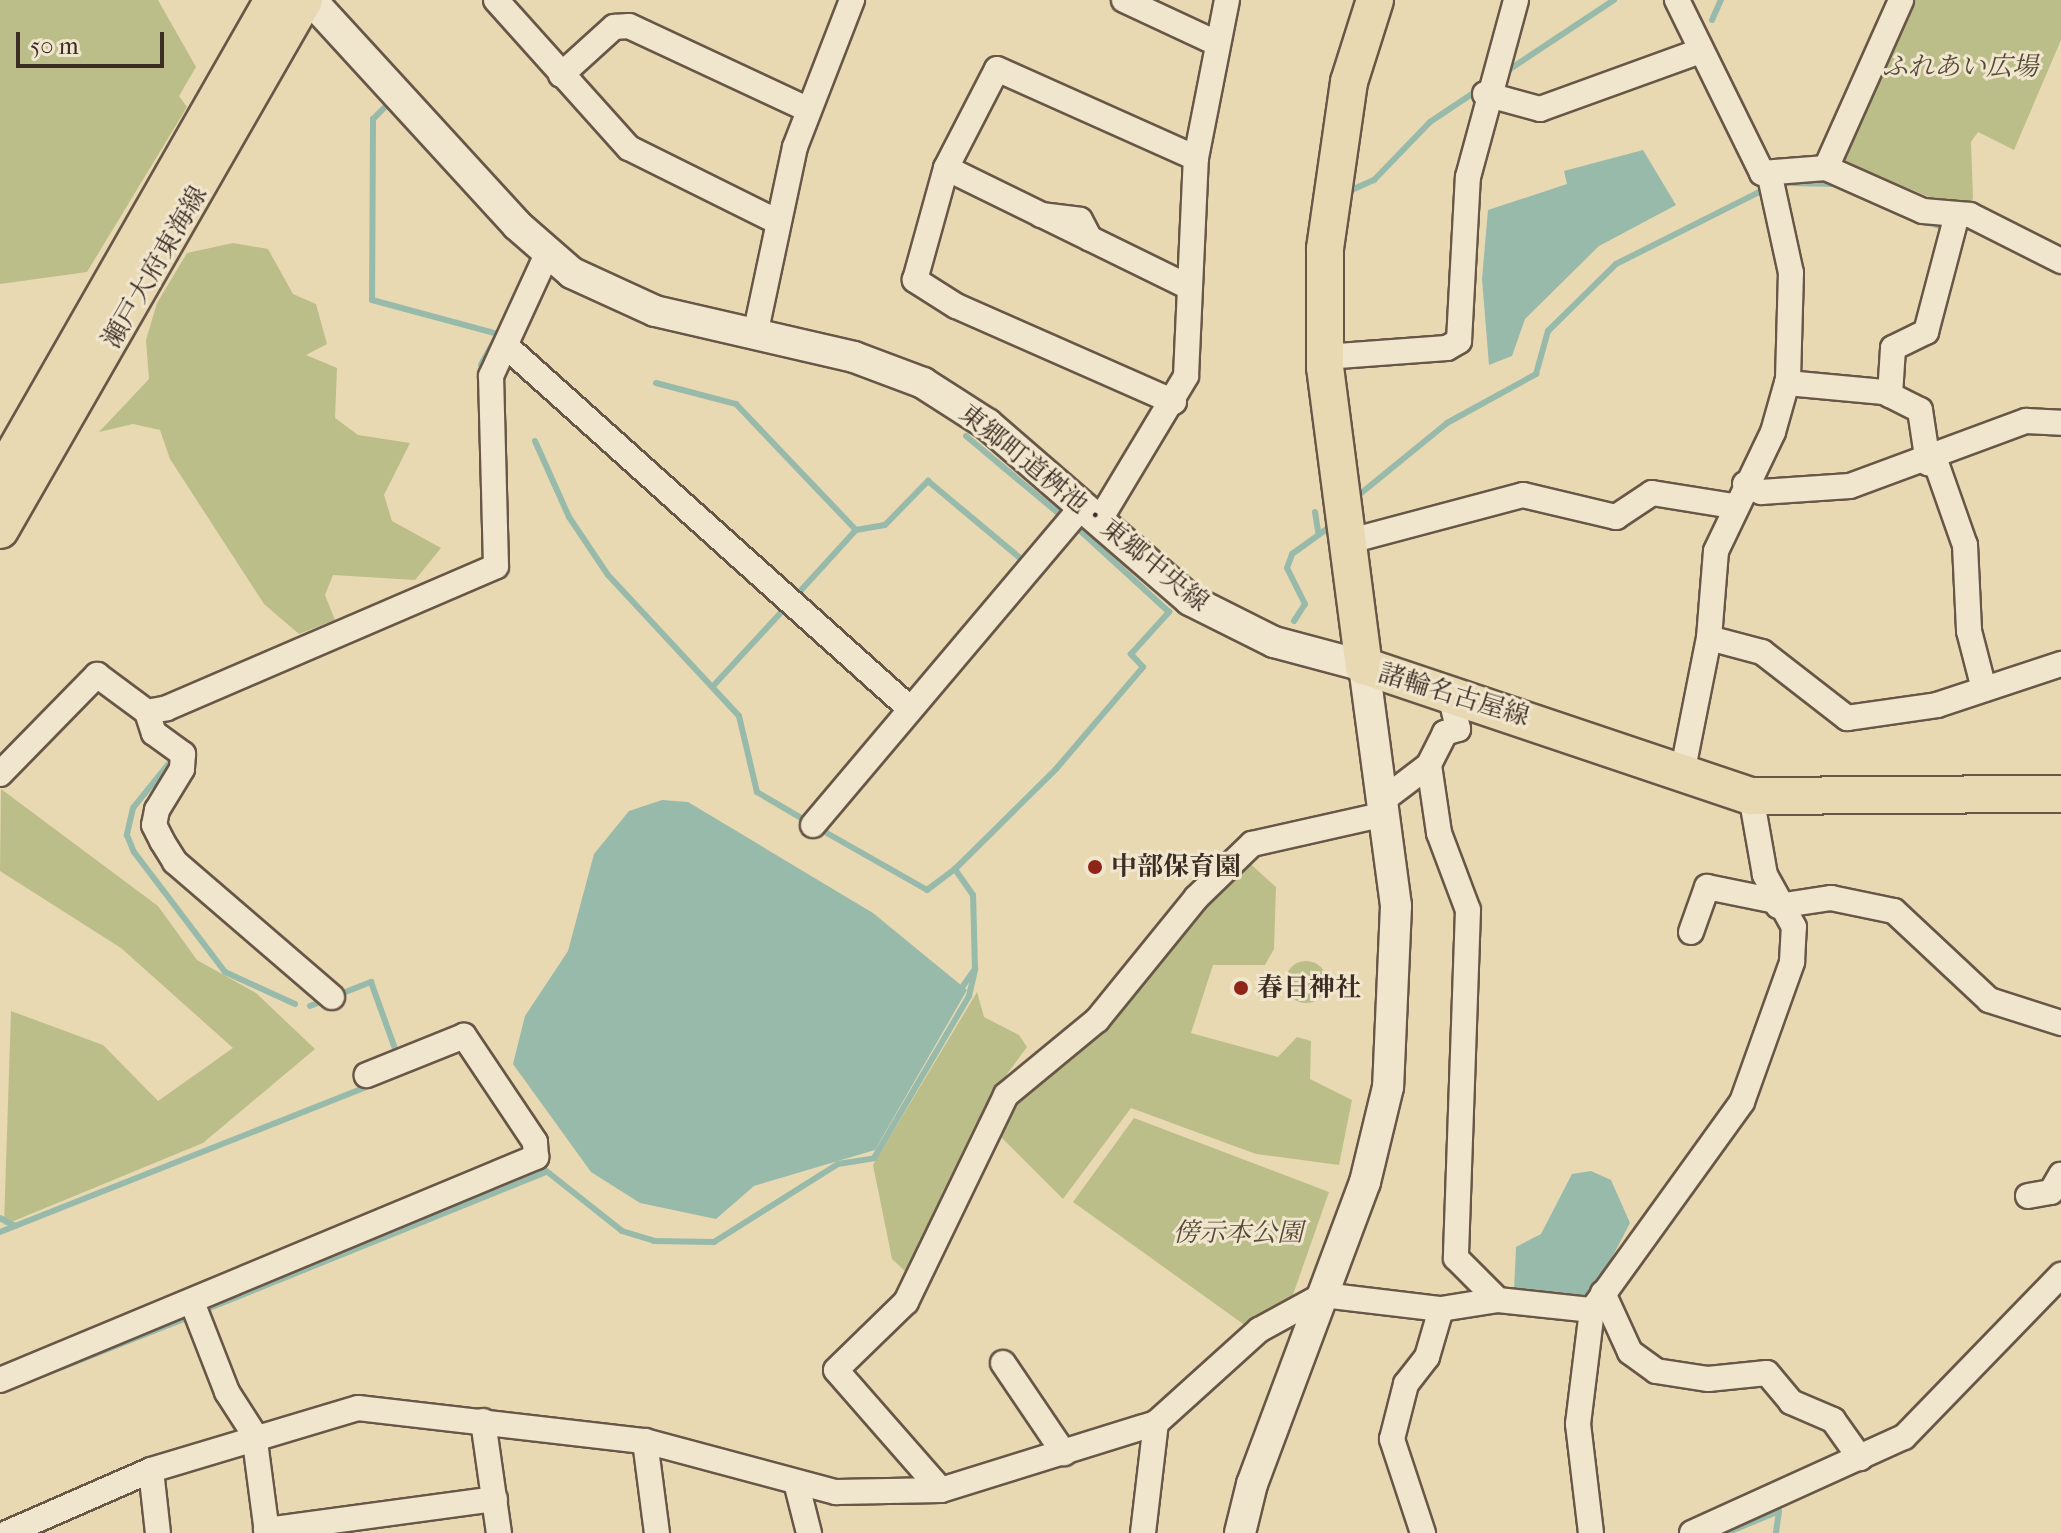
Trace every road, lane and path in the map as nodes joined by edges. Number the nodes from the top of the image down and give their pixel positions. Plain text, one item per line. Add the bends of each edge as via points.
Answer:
1 (273, 0) edge
2 (304, 0) edge
3 (311, 0) edge
4 (496, 0) edge
5 (1124, 0) edge
6 (1227, 0) edge
7 (1375, 0) edge
8 (1516, 0) edge
9 (1677, 0) edge
10 (1901, 0) edge
11 (846, 2) edge
12 (1214, 42) junction
13 (1700, 51) junction
14 (561, 75) junction
15 (1485, 94) junction
16 (807, 109) junction
17 (1196, 158) junction
18 (946, 168) junction
19 (1826, 168) junction
20 (1770, 177) junction
21 (1957, 215) junction
22 (776, 221) junction
23 (547, 254) junction
24 (2061, 261) edge
25 (1189, 287) junction
26 (755, 335) junction
27 (506, 346) junction
28 (1325, 357) junction
29 (1787, 383) junction
30 (1890, 395) junction
31 (1174, 402) junction
32 (2061, 423) edge
33 (1932, 462) junction
34 (0, 478) edge
35 (1745, 484) junction
36 (1732, 506) junction
37 (1090, 514) junction
38 (0, 530) edge
39 (1350, 541) junction
40 (1709, 638) junction
41 (2061, 664) edge
42 (1364, 666) junction
43 (1984, 689) junction
44 (1450, 694) junction
45 (908, 707) junction
46 (147, 712) junction
47 (1429, 765) junction
48 (0, 774) edge
49 (1682, 774) junction
50 (2061, 794) edge
51 (1751, 796) junction
52 (1384, 807) junction
53 (813, 825) dead end
54 (1777, 904) junction
55 (1691, 932) dead end
56 (332, 997) dead end
57 (2061, 1023) edge
58 (367, 1075) dead end
59 (2061, 1175) edge
60 (2028, 1196) dead end
61 (2061, 1275) edge
62 (1323, 1295) junction
63 (1498, 1300) junction
64 (1598, 1301) junction
65 (192, 1302) junction
66 (1441, 1309) junction
67 (1003, 1363) dead end
68 (0, 1380) edge
69 (483, 1421) junction
70 (1156, 1423) junction
71 (254, 1434) junction
72 (645, 1441) junction
73 (1064, 1453) junction
74 (1860, 1458) junction
75 (151, 1470) junction
76 (796, 1482) junction
77 (941, 1490) junction
78 (495, 1499) junction
79 (59, 1522) edge
80 (267, 1532) edge
81 (7, 1533) edge
82 (158, 1533) edge
83 (499, 1533) edge
84 (657, 1533) edge
85 (809, 1533) edge
86 (1143, 1533) edge
87 (1240, 1533) edge
88 (1423, 1533) edge
89 (1591, 1533) edge
90 (1692, 1533) edge

1 - 34 main road, 瀬戸大府東海線
2 - 38 main road, 瀬戸大府東海線
3 - 23 street, 東郷町道桝池・東郷中央線
4 - 14 street
5 - 12 street
6 - 12 street
7 - 28 main road, 諸輪名古屋線 via 1349,82 1329,200
8 - 15 street
9 - 13 street
10 - 19 street
11 - 16 street
12 - 17 street
13 - 15 street via 1540,109
13 - 20 street via 1755,165
14 - 16 street via 614,27 629,26
14 - 22 street via 629,148
15 - 28 street via 1462,218 1459,341 1447,348
16 - 22 street
17 - 18 street via 997,69
17 - 25 street
18 - 25 street
18 - 31 street via 926,229 920,287
19 - 20 street
19 - 21 street via 1923,211
20 - 29 street via 1791,273
21 - 24 street
21 - 30 street via 1926,332 1893,348
22 - 26 street
23 - 26 street, 東郷町道桝池・東郷中央線 via 597,287 655,311
23 - 27 street
25 - 31 street via 1188,362
26 - 37 street, 東郷町道桝池・東郷中央線 via 854,357 923,383 987,424
27 - 45 street
27 - 46 street via 488,395 496,566
28 - 39 main road, 諸輪名古屋線
29 - 30 street
29 - 35 street via 1773,432
30 - 33 street via 1920,410
31 - 37 street
32 - 33 street via 2026,421
33 - 35 street via 1850,486 1761,492
33 - 43 street via 1965,545 1969,631
35 - 36 street
36 - 39 street via 1652,493 1616,517 1523,495
36 - 40 street via 1716,551
37 - 42 street, 東郷町道桝池・東郷中央線 via 1225,622
37 - 45 street
39 - 42 main road, 諸輪名古屋線
40 - 43 street via 1762,652 1847,718 1891,716
40 - 49 street
41 - 43 street
42 - 44 main road, 諸輪名古屋線
42 - 52 street
44 - 47 street via 1458,729 1445,733
44 - 49 main road, 諸輪名古屋線
45 - 53 street
46 - 48 street via 97,675
46 - 56 street via 154,733 183,754 182,769 157,810 162,841 175,862
47 - 52 street
47 - 63 street via 1439,833 1468,910 1456,1258
49 - 51 main road, 諸輪名古屋線
50 - 51 main road, 諸輪名古屋線
51 - 54 street
52 - 62 street via 1396,906 1388,1087 1365,1182
52 - 77 street via 1252,844 1196,898 1097,1020 1006,1095 906,1302 836,1370
54 - 55 street via 1707,887
54 - 57 street via 1831,898 1894,911 1989,1000
54 - 64 street via 1794,927 1792,962 1742,1102
58 - 65 street via 464,1036 535,1142 536,1157
59 - 60 street via 2051,1192
61 - 74 street via 1961,1385 1904,1437
62 - 66 street
62 - 70 street via 1259,1330
62 - 87 street
63 - 64 street
63 - 66 street
64 - 74 street via 1630,1352 1656,1371 1708,1379 1767,1373 1791,1402 1833,1420
64 - 89 street via 1578,1424
65 - 68 street
65 - 71 street via 227,1392
66 - 88 street via 1427,1357 1406,1384 1392,1439
67 - 73 street
69 - 71 street via 358,1408
69 - 72 street
69 - 78 street
70 - 73 street
70 - 86 street
71 - 75 street
71 - 80 street
72 - 76 street
72 - 84 street
73 - 77 street
74 - 90 street
75 - 79 street
75 - 82 street
76 - 77 street via 836,1492
76 - 85 street
78 - 80 street
78 - 83 street
79 - 81 street

